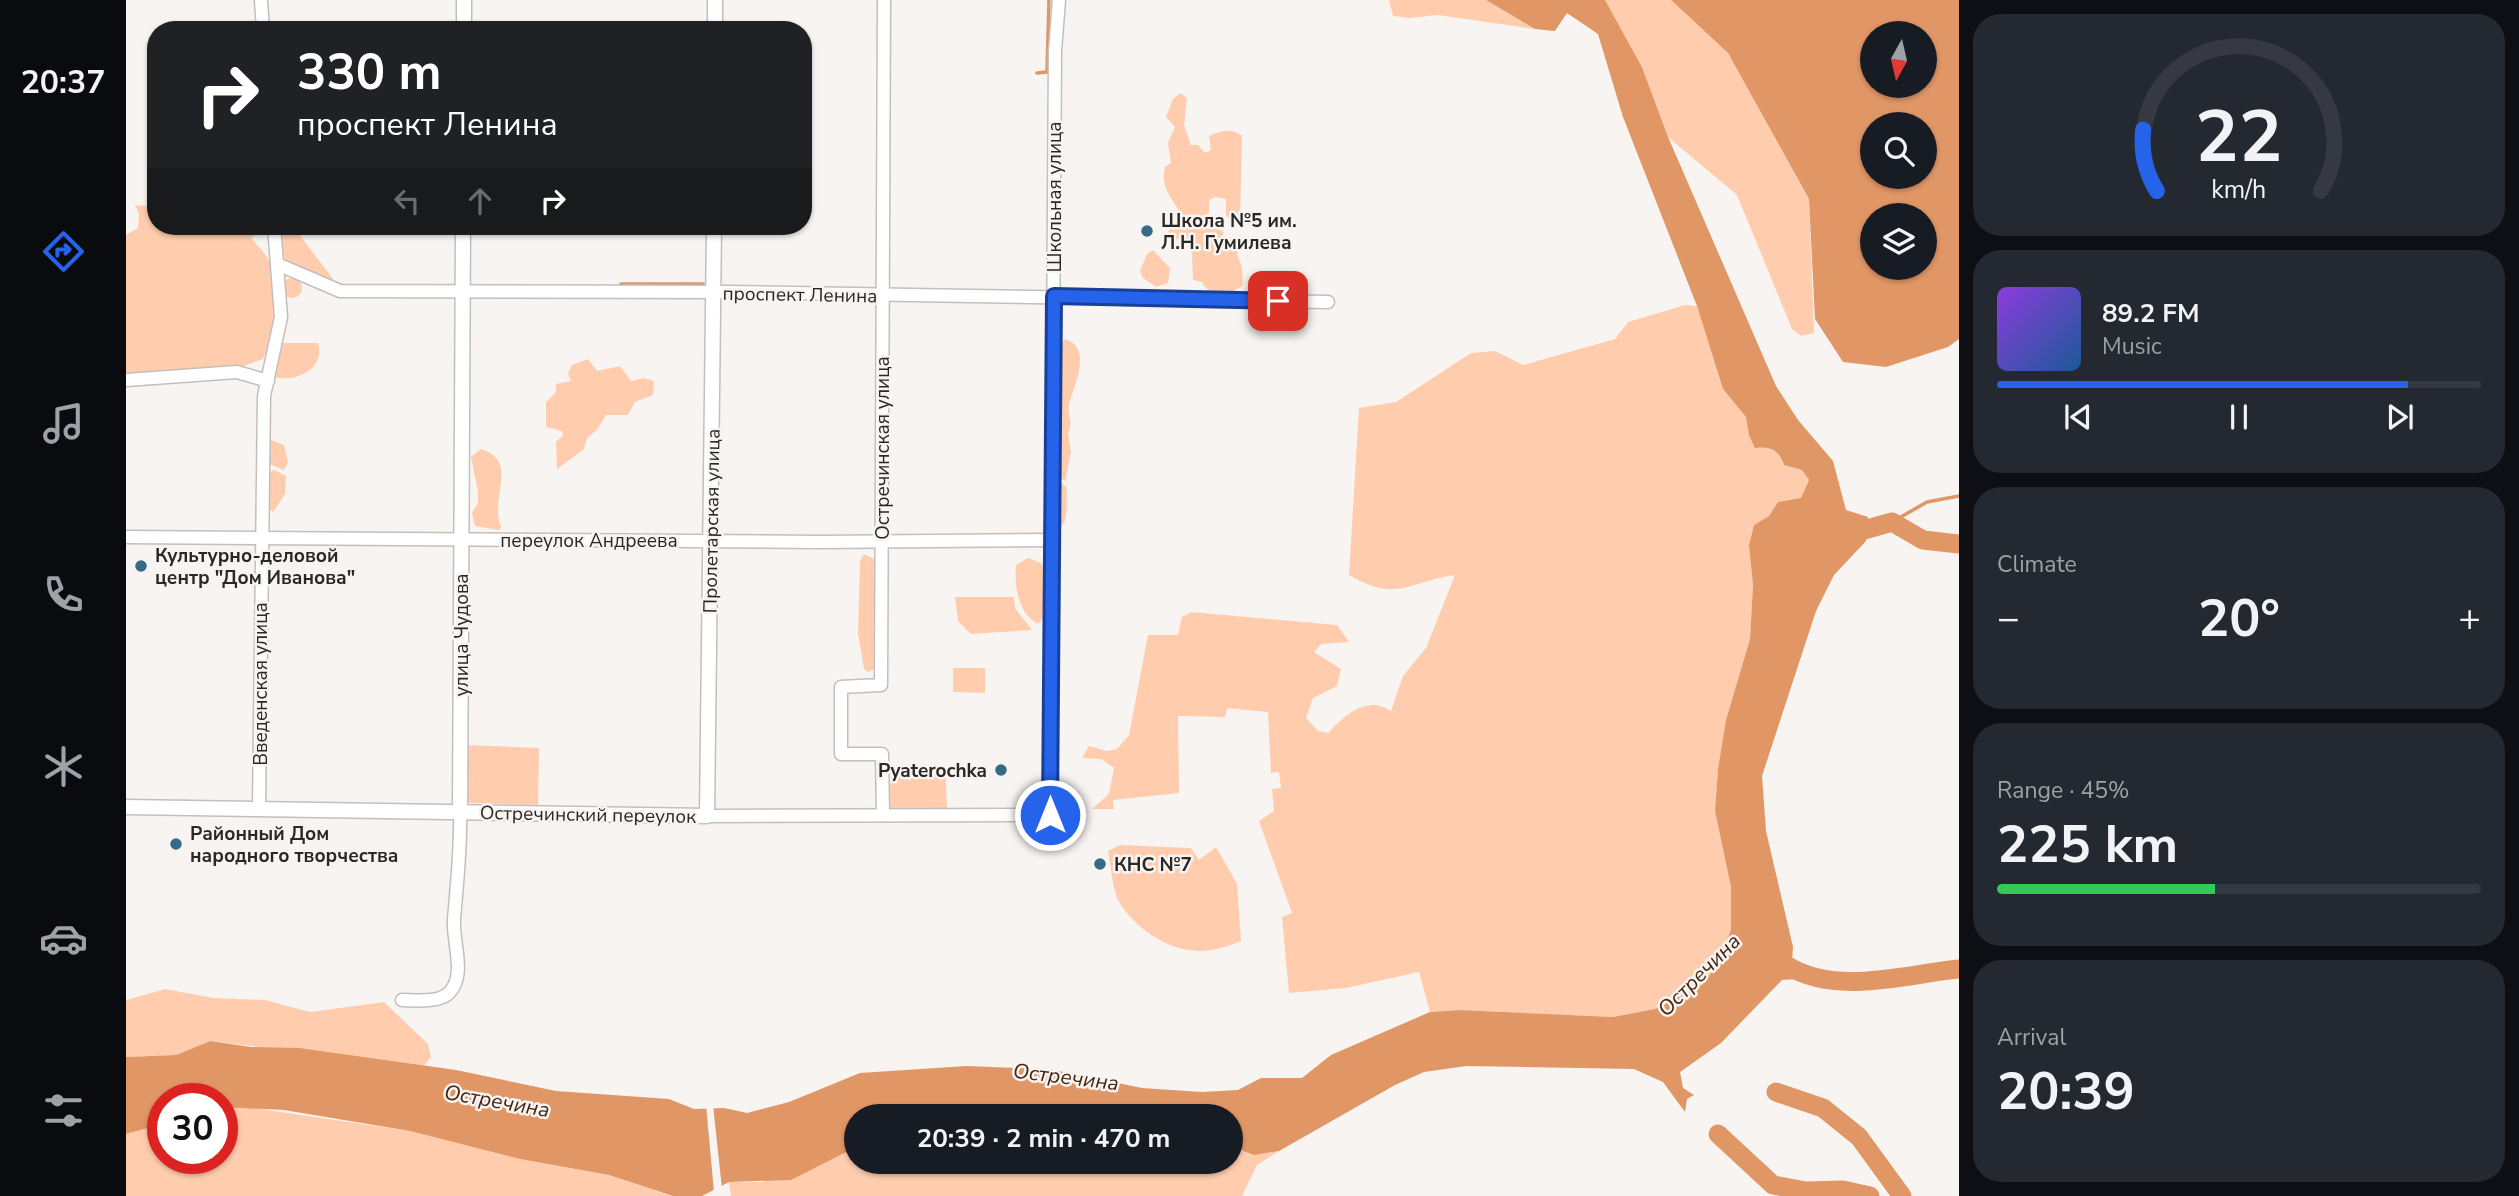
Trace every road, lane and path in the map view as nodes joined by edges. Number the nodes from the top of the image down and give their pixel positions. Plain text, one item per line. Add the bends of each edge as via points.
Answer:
1 (261, 0) edge
2 (464, 0) edge
3 (715, 0) edge
4 (884, 0) edge
5 (1059, 0) edge
6 (262, 21) edge
7 (464, 21) edge
8 (715, 21) edge
9 (275, 235) edge
10 (463, 235) edge
11 (714, 235) edge
12 (277, 264) junction
13 (463, 292) junction
14 (713, 292) junction
15 (883, 295) junction
16 (1054, 296) junction
17 (1328, 302) dead end
18 (126, 380) edge
19 (268, 381) junction
20 (126, 537) edge
21 (260, 537) junction
22 (461, 540) junction
23 (1052, 540) junction
24 (710, 541) junction
25 (882, 542) junction
26 (126, 807) edge
27 (259, 808) junction
28 (460, 812) junction
29 (883, 815) junction
30 (1050, 815) joint
31 (707, 816) junction
32 (402, 1000) dead end

1 - 6 street
2 - 7 street
3 - 8 street
4 - 15 street, Остречинская улица
5 - 16 street, Школьная улица
9 - 12 street, Введенская улица
10 - 13 street, улица Чудова
11 - 14 street, Пролетарская улица
12 - 13 street, проспект Ленина via 340,291
12 - 19 street, Введенская улица via 281,317
13 - 14 street, проспект Ленина
13 - 22 street, улица Чудова
14 - 15 street, проспект Ленина
14 - 24 street, Пролетарская улица
15 - 16 street, проспект Ленина
15 - 25 street, Остречинская улица
16 - 17 street, проспект Ленина
16 - 23 street, Школьная улица
18 - 19 street via 237,372
19 - 21 street, Введенская улица
20 - 21 street, переулок Андреева
21 - 22 street, переулок Андреева
21 - 27 street, Введенская улица
22 - 24 street, переулок Андреева
22 - 28 street, улица Чудова
23 - 25 street, переулок Андреева
23 - 30 street, Школьная улица
24 - 25 street, переулок Андреева
24 - 31 street, Пролетарская улица
25 - 29 street, Остречинская улица via 881,685 841,687 841,754 882,754
26 - 27 street, Остречинский переулок
27 - 28 street, Остречинский переулок
28 - 31 street, Остречинский переулок
28 - 32 street, улица Чудова via 456,979 443,997
29 - 30 street, Остречинский переулок
29 - 31 street, Остречинский переулок

